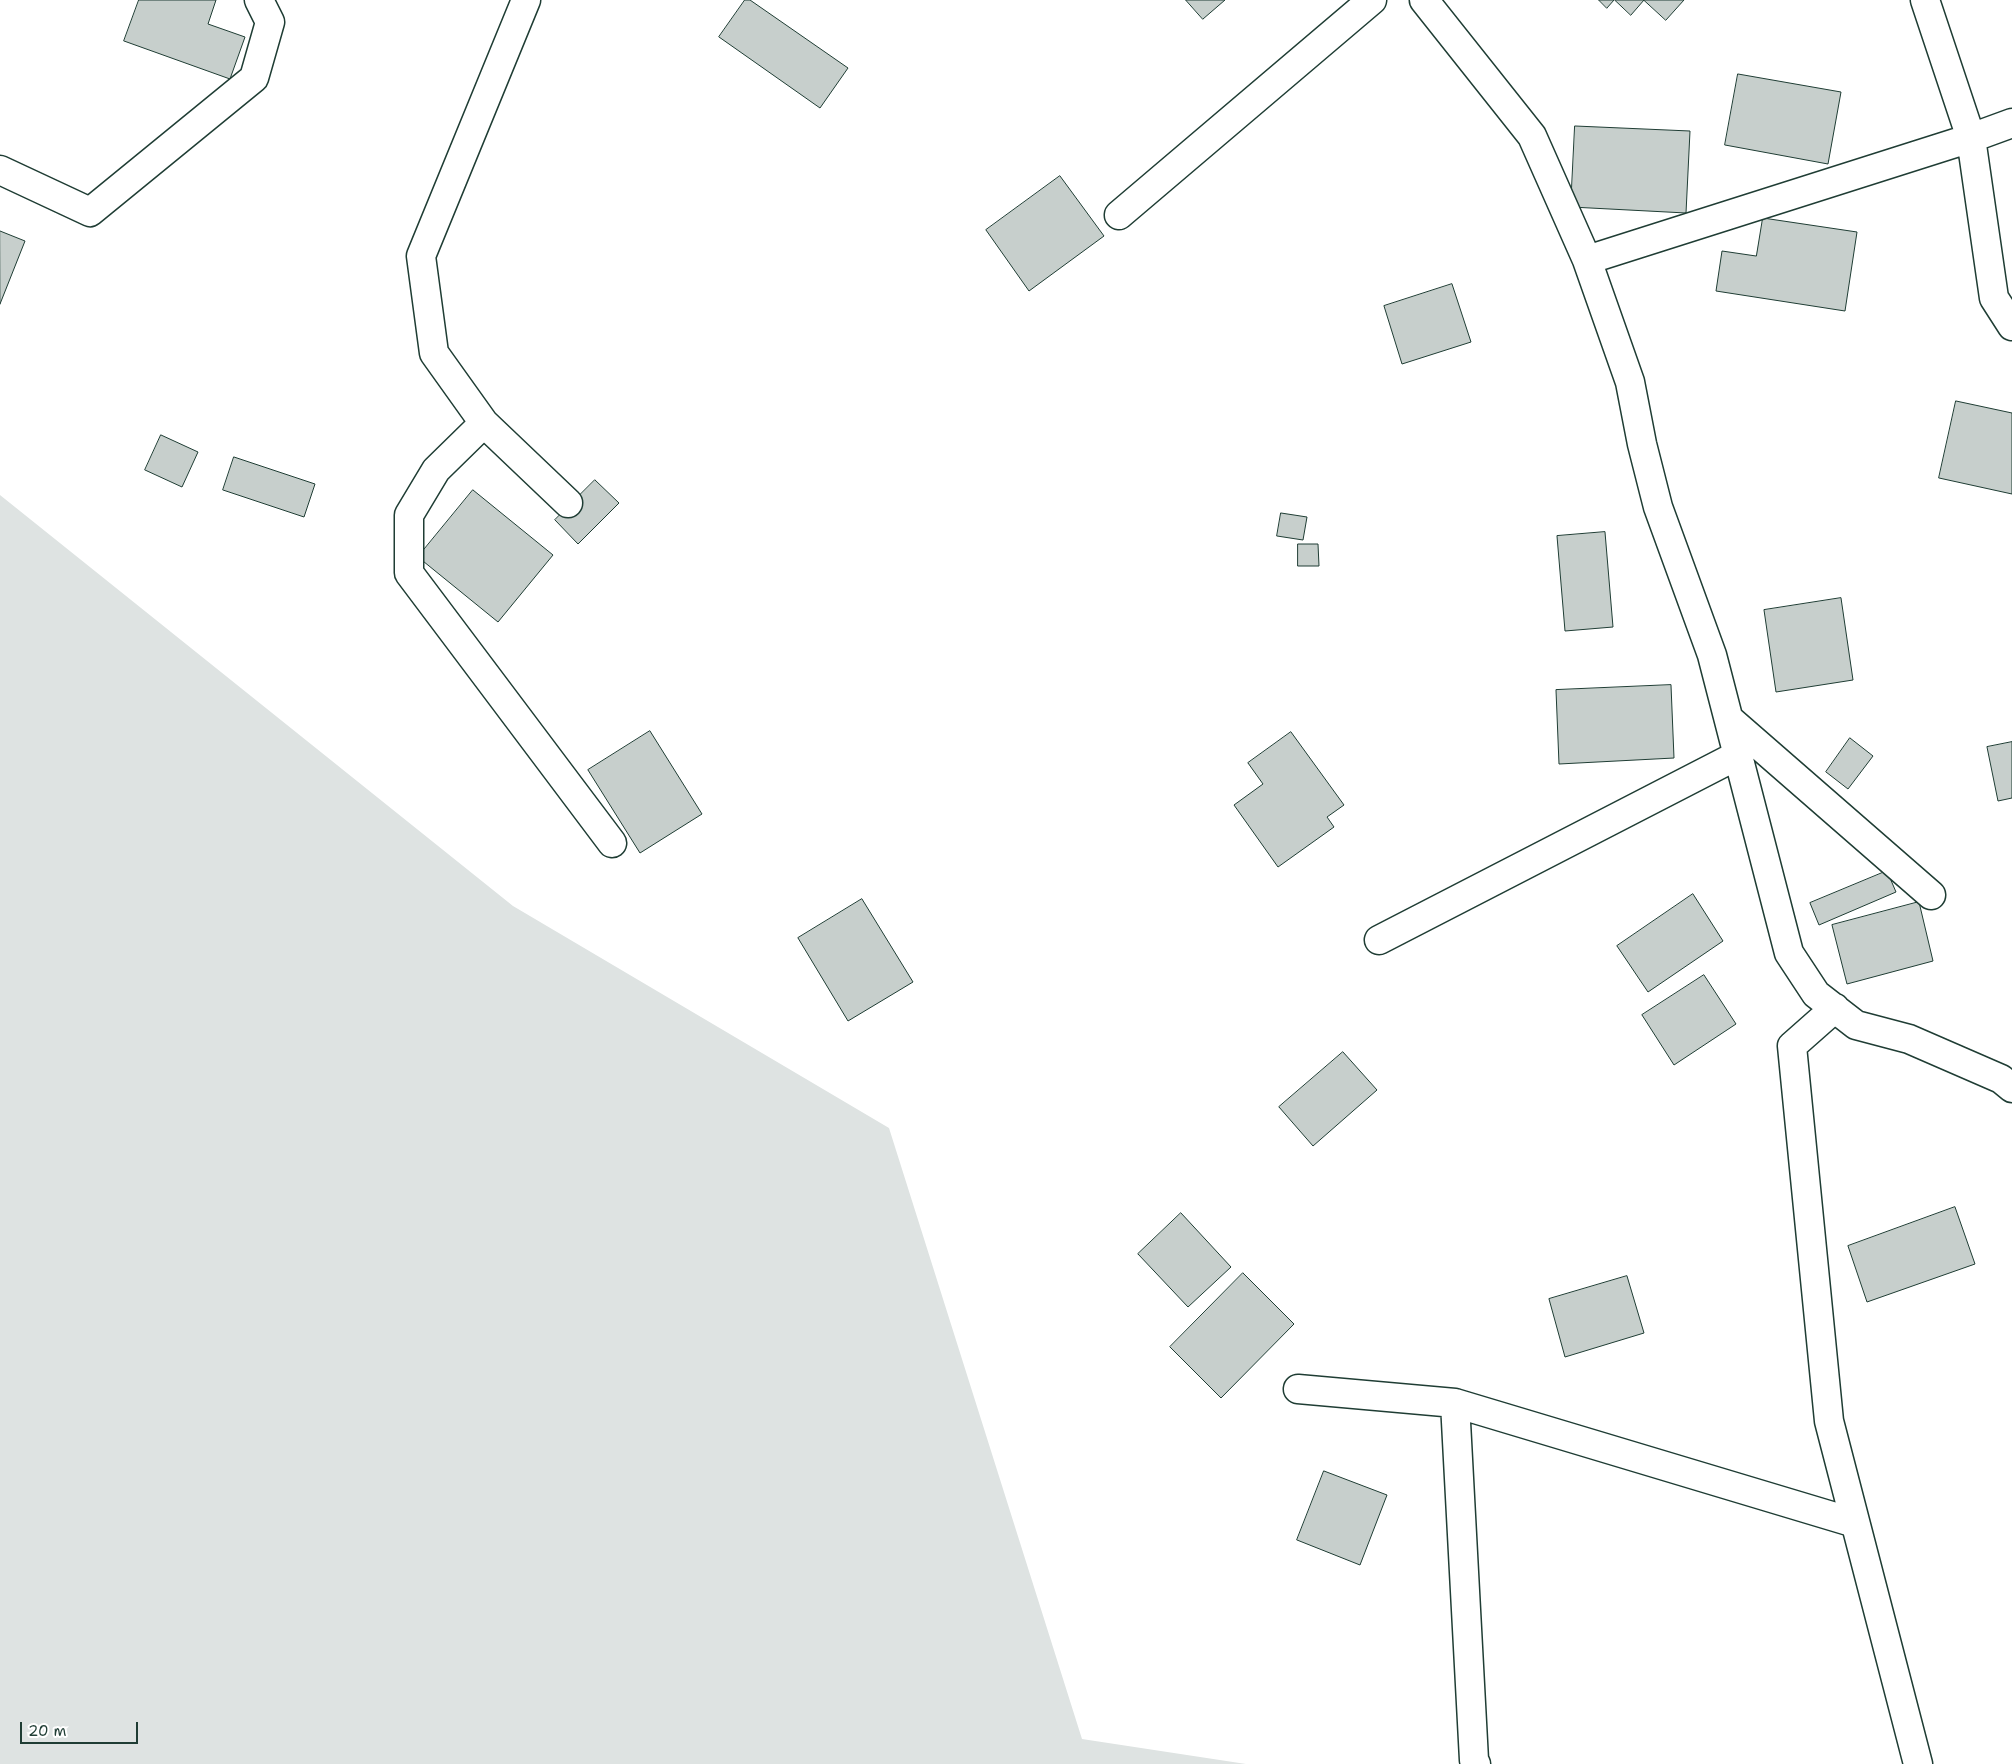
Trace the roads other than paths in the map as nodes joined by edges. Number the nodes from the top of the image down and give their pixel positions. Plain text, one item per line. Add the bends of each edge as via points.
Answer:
1 (259, 0) edge
2 (526, 0) edge
3 (1372, 0) edge
4 (1424, 0) edge
5 (1924, 0) edge
6 (2012, 123) edge
7 (1971, 138) junction
8 (0, 170) edge
9 (1119, 215) dead end
10 (1587, 260) junction
11 (2012, 326) edge
12 (484, 423) junction
13 (568, 503) dead end
14 (1729, 719) junction
15 (1738, 755) junction
16 (612, 843) dead end
17 (1931, 895) dead end
18 (1379, 940) dead end
19 (1835, 1008) junction
20 (2012, 1088) edge
21 (1298, 1389) dead end
22 (1455, 1402) junction
23 (1855, 1523) junction
24 (1476, 1764) edge
25 (1918, 1764) edge

1 - 8 street via 270,22 254,78 90,212
2 - 12 street via 421,256 434,353
3 - 9 street
4 - 10 street via 1532,136
5 - 7 street
6 - 7 street
7 - 10 street
7 - 11 street via 1994,298
10 - 14 street via 1630,382 1658,507 1712,655
12 - 13 street
12 - 16 street via 436,470 409,515 409,573
14 - 15 street
14 - 17 street
15 - 18 street
15 - 19 street via 1789,953 1816,994
19 - 20 street via 1856,1025 1909,1039 2001,1079
19 - 23 street via 1792,1046 1829,1421
21 - 22 street
22 - 23 street
22 - 24 street
23 - 25 street

